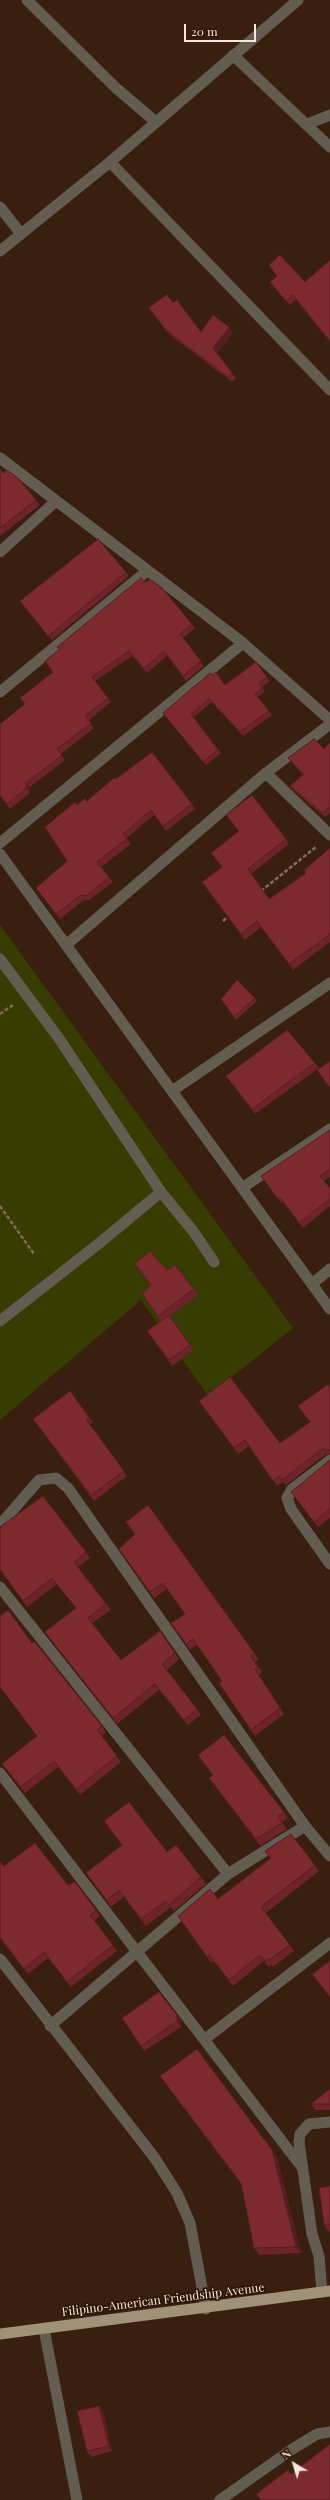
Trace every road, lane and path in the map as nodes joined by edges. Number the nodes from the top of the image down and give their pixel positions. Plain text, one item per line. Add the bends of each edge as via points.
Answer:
1 (27, 0) edge
2 (297, 0) edge
3 (233, 55) junction
4 (330, 115) edge
5 (156, 122) junction
6 (307, 124) junction
7 (330, 147) edge
8 (110, 162) junction
9 (0, 207) edge
10 (21, 234) junction
11 (0, 251) edge
12 (330, 390) edge
13 (0, 458) edge
14 (56, 501) junction
15 (0, 552) edge
16 (147, 571) junction
17 (243, 643) junction
18 (0, 692) edge
19 (330, 720) edge
20 (330, 724) edge
21 (266, 773) junction
22 (330, 835) edge
23 (0, 843) edge
24 (318, 845) dead end
25 (0, 854) edge
26 (259, 893) edge
27 (235, 912) edge
28 (223, 921) edge
29 (66, 945) junction
30 (0, 959) edge
31 (330, 983) edge
32 (172, 1091) junction
33 (330, 1129) edge
34 (242, 1188) junction
35 (161, 1192) junction
36 (0, 1206) edge
37 (34, 1254) dead end
38 (214, 1262) dead end
39 (330, 1269) edge
40 (312, 1284) junction
41 (330, 1309) edge
42 (0, 1321) edge
43 (330, 1460) edge
44 (0, 1525) edge
45 (330, 1564) edge
46 (0, 1587) edge
47 (0, 1773) edge
48 (305, 1826) junction
49 (330, 1856) edge
50 (228, 1874) junction
51 (330, 1943) edge
52 (138, 1953) junction
53 (0, 1959) edge
54 (50, 2026) junction
55 (205, 2039) junction
56 (330, 2122) edge
57 (301, 2166) junction
58 (326, 2292) edge
59 (206, 2309) junction
60 (44, 2328) junction
61 (0, 2334) edge
62 (330, 2432) edge
63 (77, 2500) edge
64 (220, 2500) edge

1 - 5 street via 116,88
2 - 3 street
3 - 5 street
3 - 6 street
4 - 6 street
5 - 8 street
6 - 7 street
8 - 10 street
8 - 12 street
9 - 10 street
10 - 11 street
13 - 14 street
14 - 15 street
14 - 16 street
16 - 17 street
16 - 18 street
17 - 19 street
17 - 23 street
20 - 21 street
21 - 22 street
21 - 29 street
24 - 26 path
25 - 29 street
27 - 28 path
29 - 32 street
30 - 35 street via 58,1037
31 - 32 street
32 - 34 street
33 - 34 street
34 - 40 street
35 - 38 street
35 - 42 street
36 - 37 path
39 - 40 street
40 - 41 street
43 - 45 street via 292,1489 287,1498 291,1508
44 - 48 street via 39,1480 56,1478 64,1485 78,1500
46 - 50 street
47 - 52 street
48 - 49 street
48 - 50 street
50 - 52 street
51 - 55 street
52 - 54 street
52 - 55 street
53 - 54 street
54 - 59 street via 154,2157 177,2193 190,2223
55 - 57 street
56 - 57 street via 309,2124 302,2131 299,2142
57 - 58 street via 312,2234
58 - 59 main road, Filipino-American Friendship Avenue
59 - 60 main road, Filipino-American Friendship Avenue
60 - 61 main road, Filipino-American Friendship Avenue
60 - 63 street
62 - 64 street via 317,2434 294,2448

